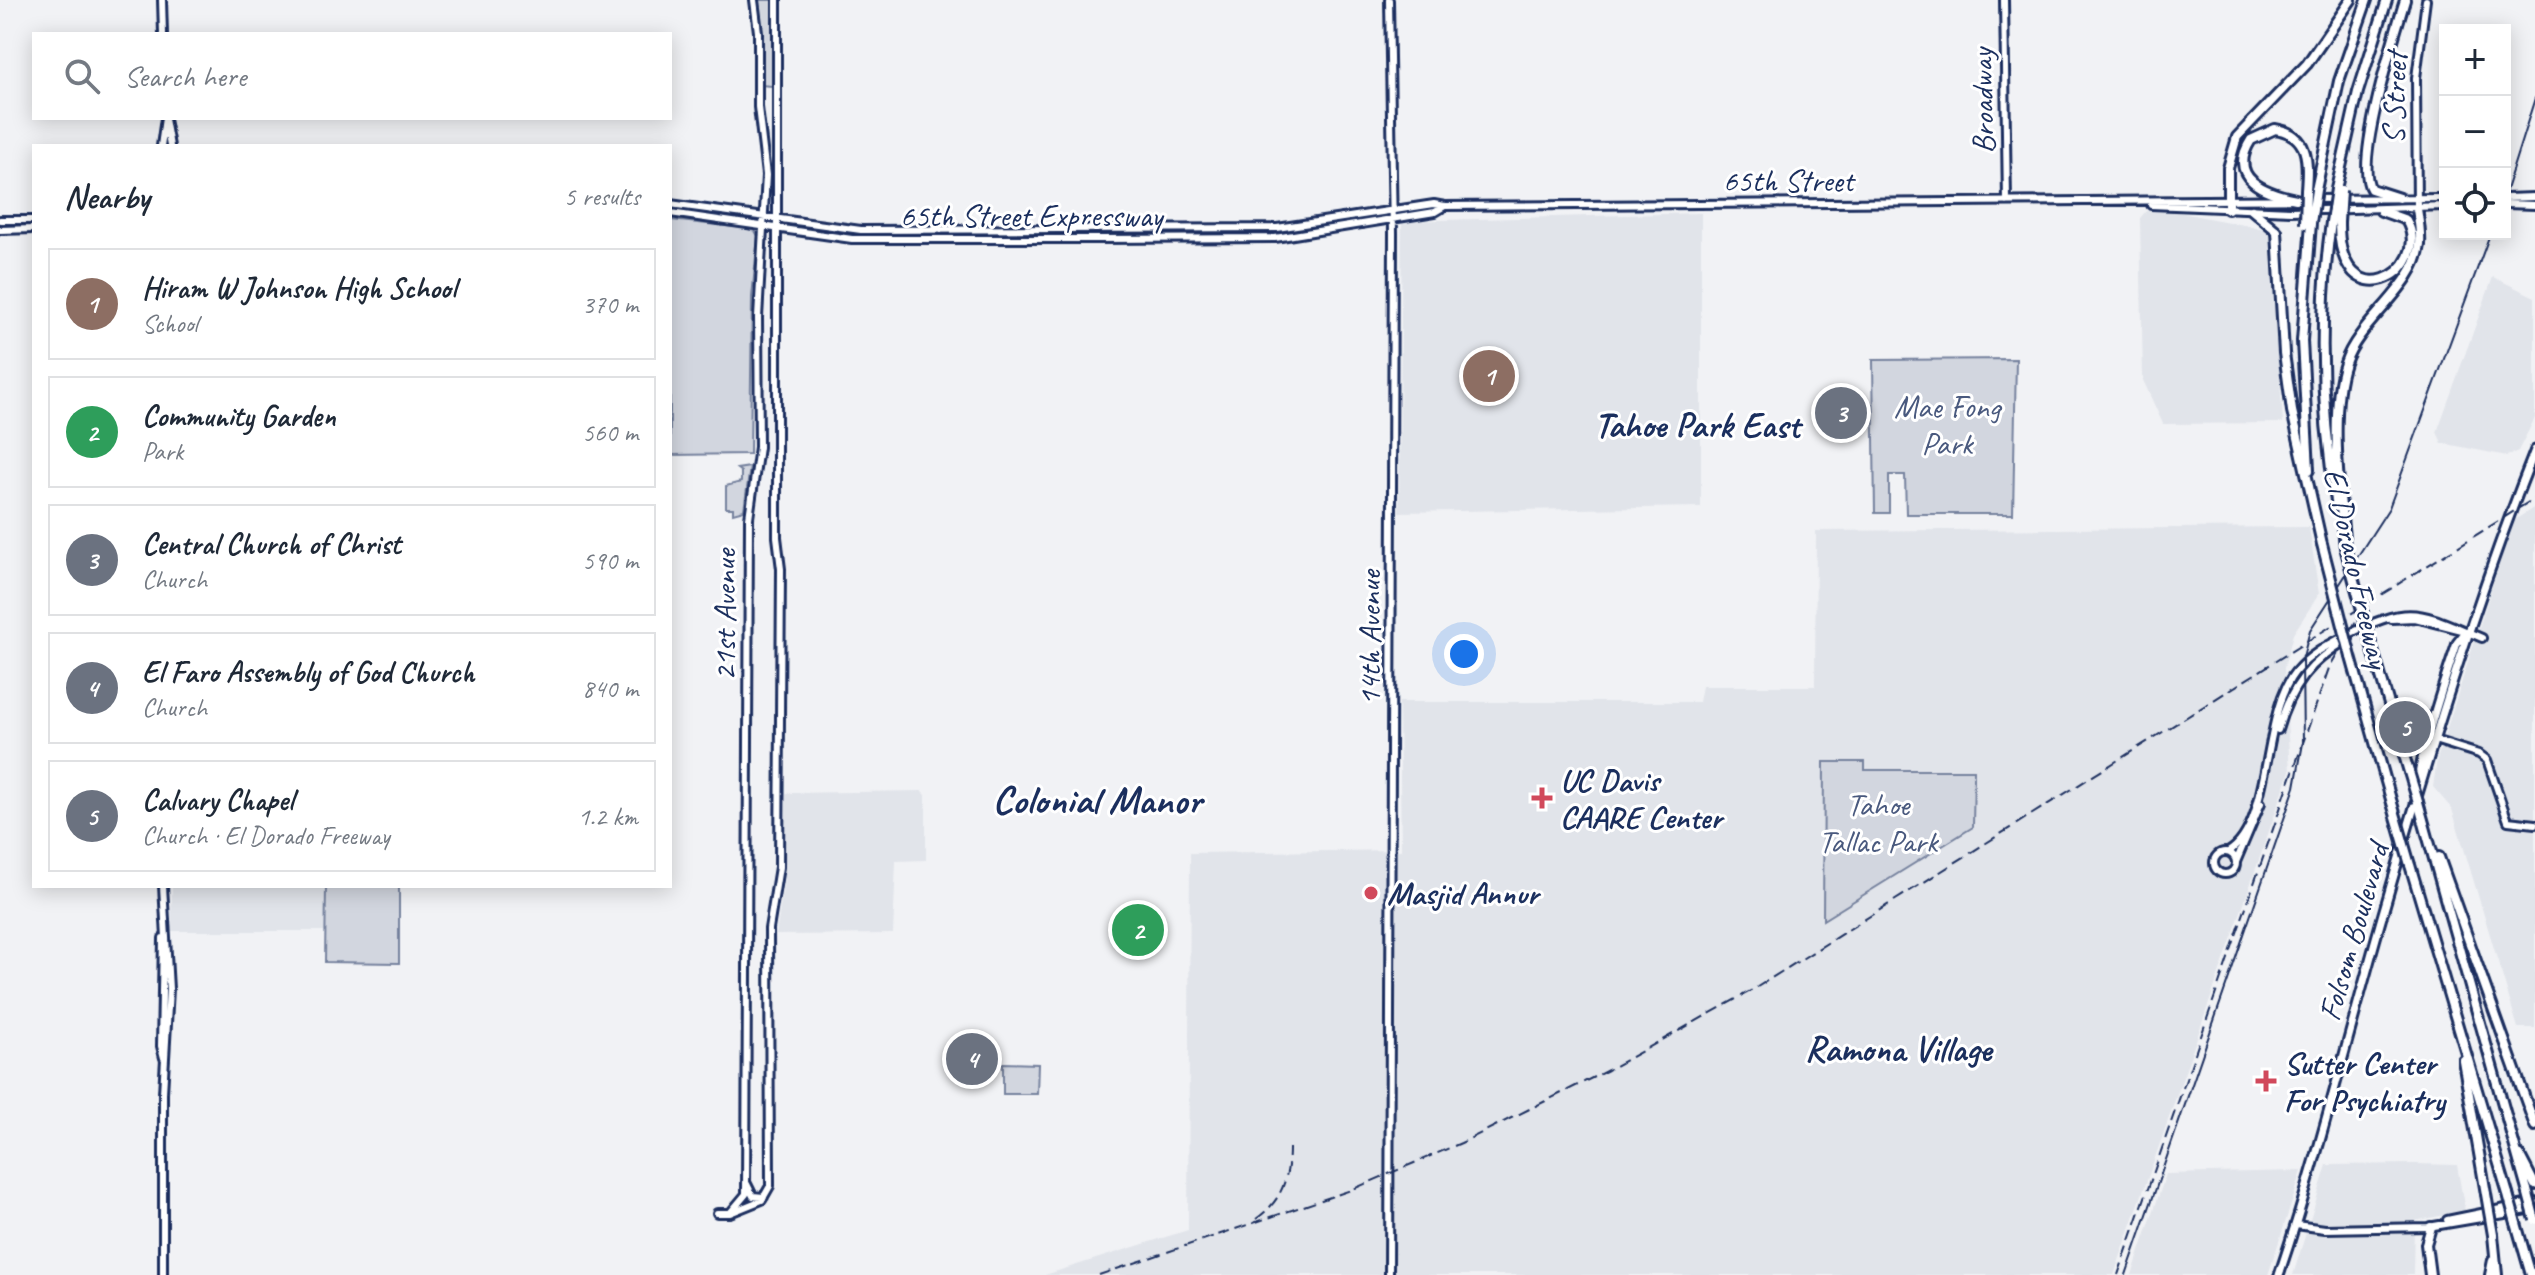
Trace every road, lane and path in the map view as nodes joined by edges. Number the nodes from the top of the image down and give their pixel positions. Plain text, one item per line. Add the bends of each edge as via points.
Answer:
1 (162, 0) edge
2 (754, 0) edge
3 (777, 0) edge
4 (1389, 0) edge
5 (2004, 0) edge
6 (2351, 0) edge
7 (2367, 0) edge
8 (2387, 0) edge
9 (2405, 0) edge
10 (2426, 0) edge
11 (163, 32) edge
12 (165, 120) edge
13 (165, 120) edge
14 (161, 144) edge
15 (170, 144) edge
16 (2311, 190) junction
17 (2535, 197) edge
18 (2399, 198) junction
19 (2296, 199) junction
20 (2439, 199) edge
21 (2511, 200) edge
22 (2007, 202) junction
23 (2511, 202) edge
24 (672, 204) edge
25 (2228, 204) junction
26 (2417, 204) junction
27 (2535, 205) edge
28 (1445, 206) junction
29 (2439, 206) edge
30 (1393, 210) junction
31 (2252, 210) junction
32 (2381, 211) junction
33 (672, 213) edge
34 (764, 216) junction
35 (775, 218) junction
36 (1393, 219) junction
37 (0, 220) edge
38 (32, 220) edge
39 (2335, 222) junction
40 (765, 227) junction
41 (775, 228) junction
42 (32, 229) edge
43 (0, 230) edge
44 (2535, 450) edge
45 (2337, 490) junction
46 (2311, 493) junction
47 (2466, 631) junction
48 (2482, 638) dead end
49 (2433, 740) junction
50 (2535, 824) edge
51 (2426, 827) junction
52 (2228, 852) junction
53 (2236, 862) junction
54 (163, 888) edge
55 (2457, 1023) junction
56 (2535, 1126) edge
57 (746, 1180) junction
58 (2531, 1188) edge
59 (766, 1196) junction
60 (2535, 1202) edge
61 (2535, 1209) edge
62 (717, 1213) dead end
63 (730, 1213) junction
64 (2535, 1220) edge
65 (2296, 1225) junction
66 (2416, 1226) junction
67 (2431, 1227) junction
68 (2494, 1239) junction
69 (163, 1275) edge
70 (1389, 1275) edge
71 (2279, 1275) edge
72 (2430, 1275) edge
73 (2490, 1275) edge
74 (2497, 1275) edge
75 (2531, 1275) edge

1 - 11 main road
2 - 34 main road, 21st Avenue
3 - 35 main road, 21st Avenue
4 - 30 main road, 14th Avenue
5 - 22 main road, Broadway
6 - 25 highway via 2307,64 2237,137 2228,168
7 - 16 highway, El Dorado Freeway
8 - 39 highway, El Dorado Freeway, bridge via 2344,145
9 - 18 highway via 2384,74 2367,167 2371,189
10 - 26 main road, S Street via 2416,78
12 - 14 main road
13 - 15 main road
16 - 19 highway via 2307,153 2298,138 2275,129 2257,135 2245,158 2252,183
16 - 46 highway, El Dorado Freeway, bridge via 2302,395
17 - 21 main road
18 - 19 main road, 65th Street
18 - 26 main road, 65th Street
19 - 25 main road, 65th Street
20 - 26 main road, 65th Street
22 - 25 main road, 65th Street
22 - 28 main road, 65th Street
23 - 27 main road
24 - 34 main road, 65th Street Expressway
25 - 31 main road, 65th Street
26 - 29 main road, 65th Street
26 - 32 main road, 65th Street
26 - 45 highway via 2417,258 2345,361
28 - 30 main road, 65th Street
28 - 36 main road, 65th Street
30 - 35 main road, 65th Street Expressway via 1267,228 861,230
30 - 36 main road, 14th Avenue
31 - 32 main road, 65th Street
31 - 46 highway via 2271,223 2279,238 2284,353
32 - 39 highway via 2402,216 2411,230 2407,260 2385,279 2364,279 2347,267
33 - 40 main road, 65th Street Expressway
34 - 35 main road, 65th Street Expressway
34 - 40 main road, 21st Avenue
35 - 41 main road, 21st Avenue
36 - 41 main road, 65th Street Expressway via 1275,238 852,239
36 - 70 main road, 14th Avenue
37 - 38 main road
39 - 45 highway, El Dorado Freeway via 2322,326 2322,390
40 - 41 main road, 65th Street Expressway
40 - 57 main road, 21st Avenue via 758,318 759,447 749,518
41 - 59 main road, 21st Avenue via 779,867 769,929
42 - 43 main road
44 - 47 main road, Folsom Boulevard
45 - 51 highway, El Dorado Freeway, bridge via 2345,547
46 - 55 highway, El Dorado Freeway, bridge via 2351,657
47 - 48 main road
47 - 49 main road, Folsom Boulevard via 2457,643
47 - 52 main road via 2433,616 2400,614 2370,623 2315,653 2288,684 2256,806 2242,840
47 - 53 main road via 2423,619 2393,619 2317,659 2297,681 2283,711 2258,813
49 - 50 main road via 2487,760 2504,815 2514,824
49 - 65 main road, Folsom Boulevard via 2417,779
51 - 56 highway via 2452,886
51 - 58 highway, El Dorado Freeway via 2515,1149
52 - 53 main road
52 - 53 main road via 2217,855 2215,869 2228,874
54 - 69 main road via 169,989
55 - 68 highway, bridge
55 - 75 highway, El Dorado Freeway, bridge
57 - 59 main road via 753,1196
57 - 63 main road, 21st Avenue via 745,1200
58 - 64 highway, El Dorado Freeway, bridge
59 - 63 main road
60 - 66 main road
61 - 67 main road
62 - 63 main road
65 - 66 main road
65 - 71 main road, Folsom Boulevard
66 - 67 main road
67 - 72 highway via 2426,1244
68 - 73 highway
68 - 74 highway

